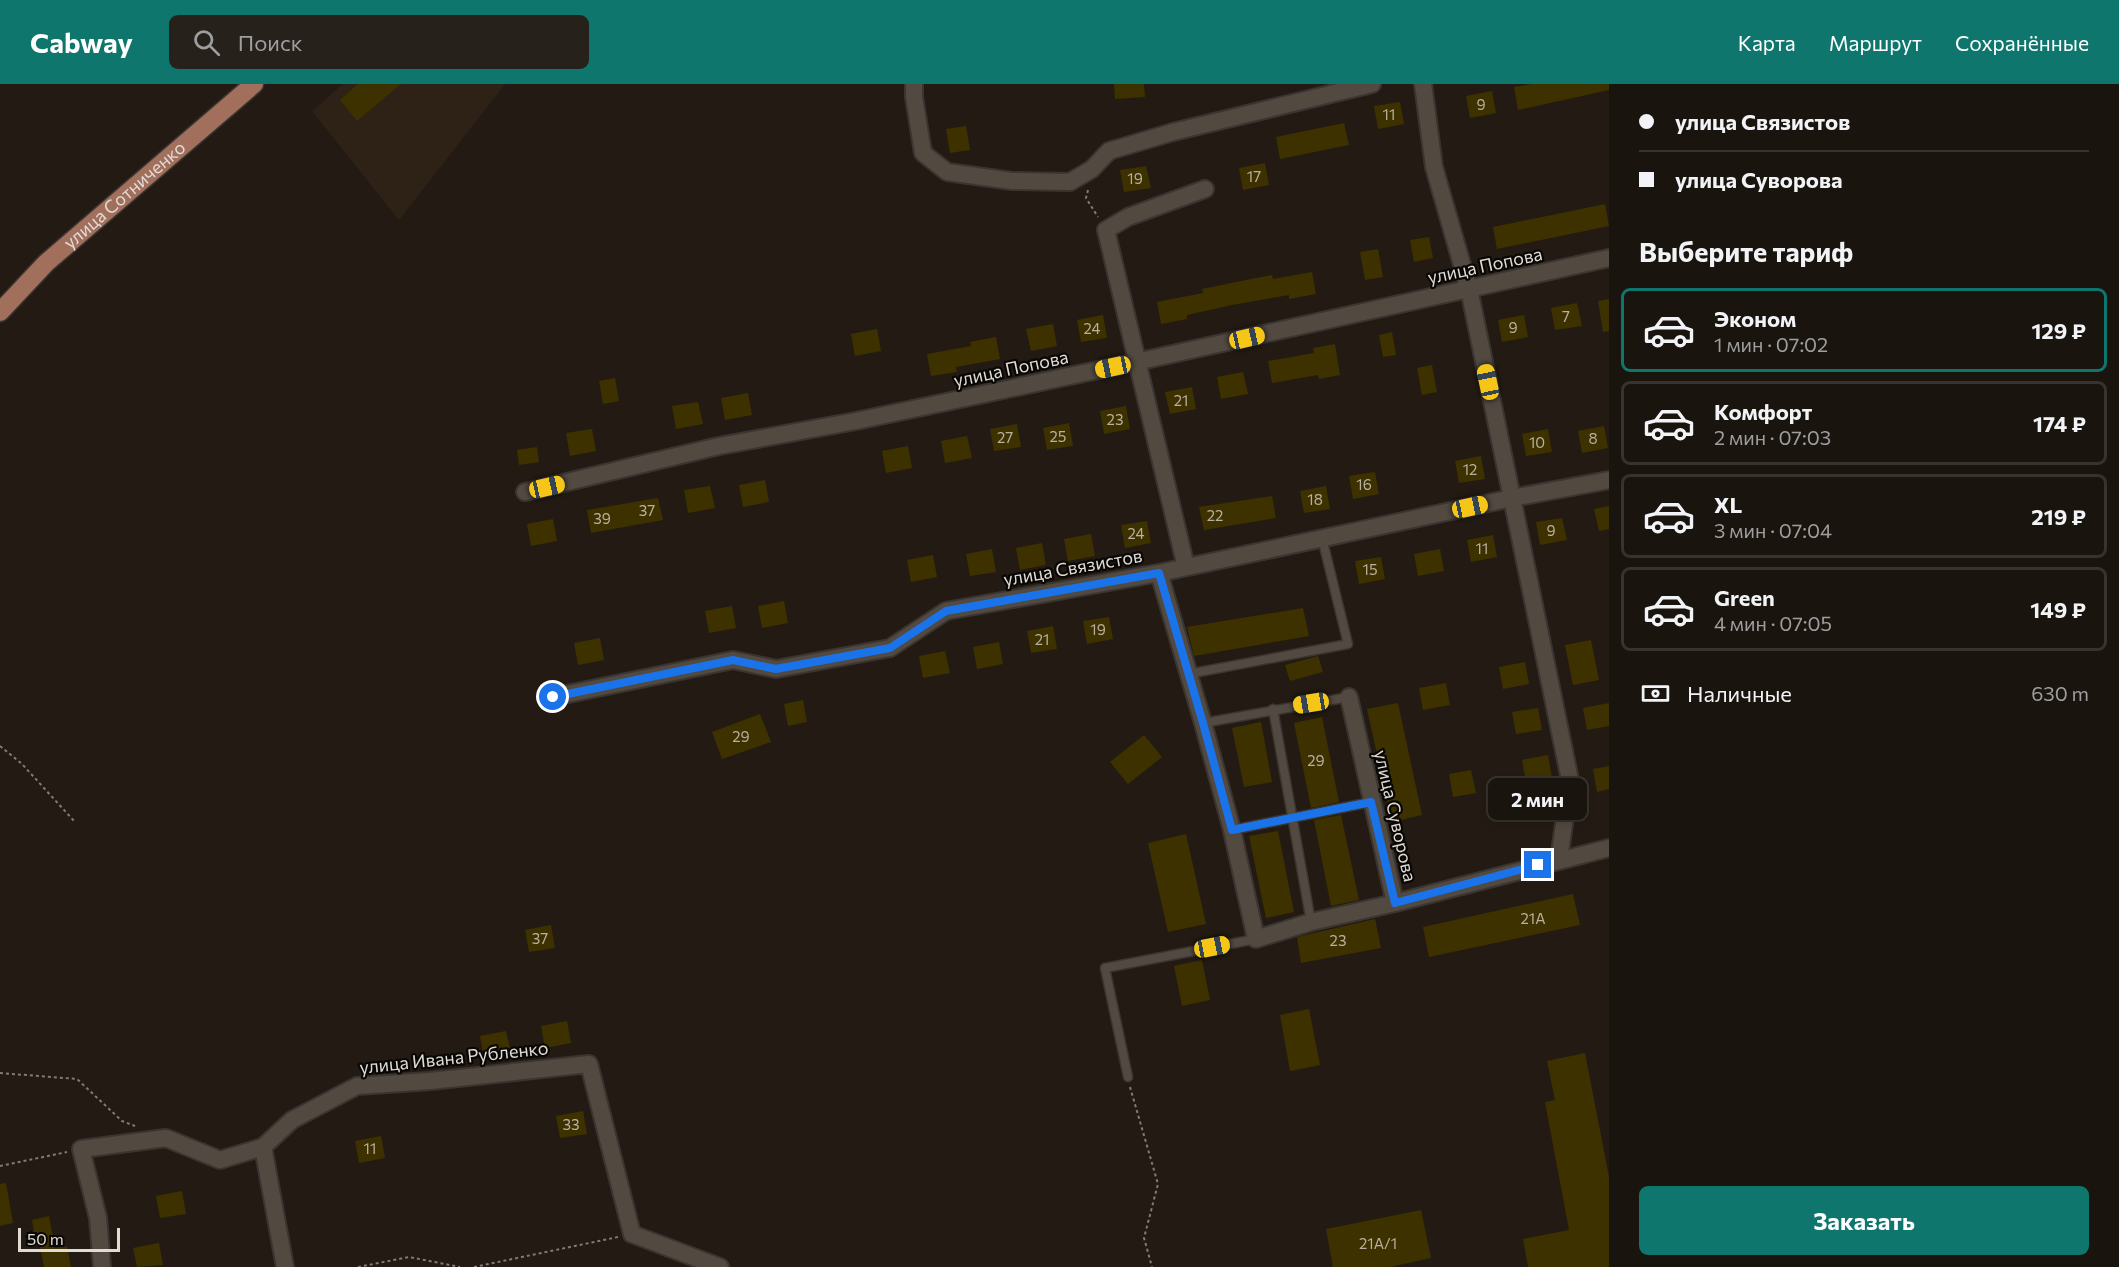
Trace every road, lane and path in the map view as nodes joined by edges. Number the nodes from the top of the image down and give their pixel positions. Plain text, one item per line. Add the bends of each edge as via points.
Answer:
1 (254, 84) edge
2 (914, 84) edge
3 (1372, 84) edge
4 (1423, 84) edge
5 (1092, 169) junction
6 (1205, 189) dead end
7 (1106, 230) junction
8 (1609, 258) edge
9 (1469, 289) junction
10 (0, 312) edge
11 (1136, 362) junction
12 (1609, 480) edge
13 (525, 492) dead end
14 (1512, 498) junction
15 (1322, 538) junction
16 (1186, 567) junction
17 (1159, 573) junction
18 (1188, 674) junction
19 (553, 697) dead end
20 (1349, 697) joint
21 (1273, 709) junction
22 (1203, 723) junction
23 (0, 746) edge
24 (1371, 802) junction
25 (1293, 818) junction
26 (75, 822) dead end
27 (1232, 830) junction
28 (1609, 848) edge
29 (1559, 860) junction
30 (1395, 903) junction
31 (1311, 922) junction
32 (1256, 939) junction
33 (0, 1073) edge
34 (1128, 1077) joint
35 (166, 1138) junction
36 (263, 1146) junction
37 (81, 1149) junction
38 (0, 1166) edge
39 (632, 1234) junction
40 (102, 1267) edge
41 (285, 1267) edge
42 (358, 1267) edge
43 (460, 1267) edge
44 (474, 1267) edge
45 (720, 1267) edge
46 (1152, 1267) edge

1 - 10 main road, улица Сотниченко via 55,256
2 - 5 street via 924,153 947,172 1012,181 1070,182
3 - 5 street via 1109,151
4 - 9 street via 1434,167
5 - 7 path via 1086,198
6 - 7 street via 1128,217
7 - 11 street
8 - 9 street, улица Попова
9 - 11 street, улица Попова
9 - 14 street
11 - 13 street, улица Попова via 719,446
11 - 16 street
12 - 14 street, улица Связистов
14 - 15 street, улица Связистов
14 - 29 street via 1570,780
15 - 16 street, улица Связистов
15 - 18 lane via 1348,644
16 - 17 street, улица Связистов
17 - 18 street
17 - 19 street, улица Связистов via 946,611 890,648 776,669 733,660
18 - 22 street
20 - 21 lane
20 - 24 street, улица Суворова
21 - 22 lane
21 - 25 lane
22 - 27 street
23 - 26 path via 22,764
24 - 25 lane
24 - 30 street, улица Суворова
25 - 27 lane
25 - 31 lane
27 - 32 street
28 - 29 street, улица Суворова
29 - 30 street, улица Суворова
30 - 31 street
31 - 32 street
32 - 34 lane via 1105,968
33 - 35 path via 77,1079 123,1121
34 - 46 path via 1158,1184 1144,1238
35 - 36 street, улица Ивана Рубленко via 220,1160
35 - 37 street
36 - 39 street, улица Ивана Рубленко via 292,1120 357,1086 589,1064
36 - 41 street
37 - 38 path
37 - 40 street via 98,1218
39 - 44 path
39 - 45 street
42 - 43 path via 409,1257

